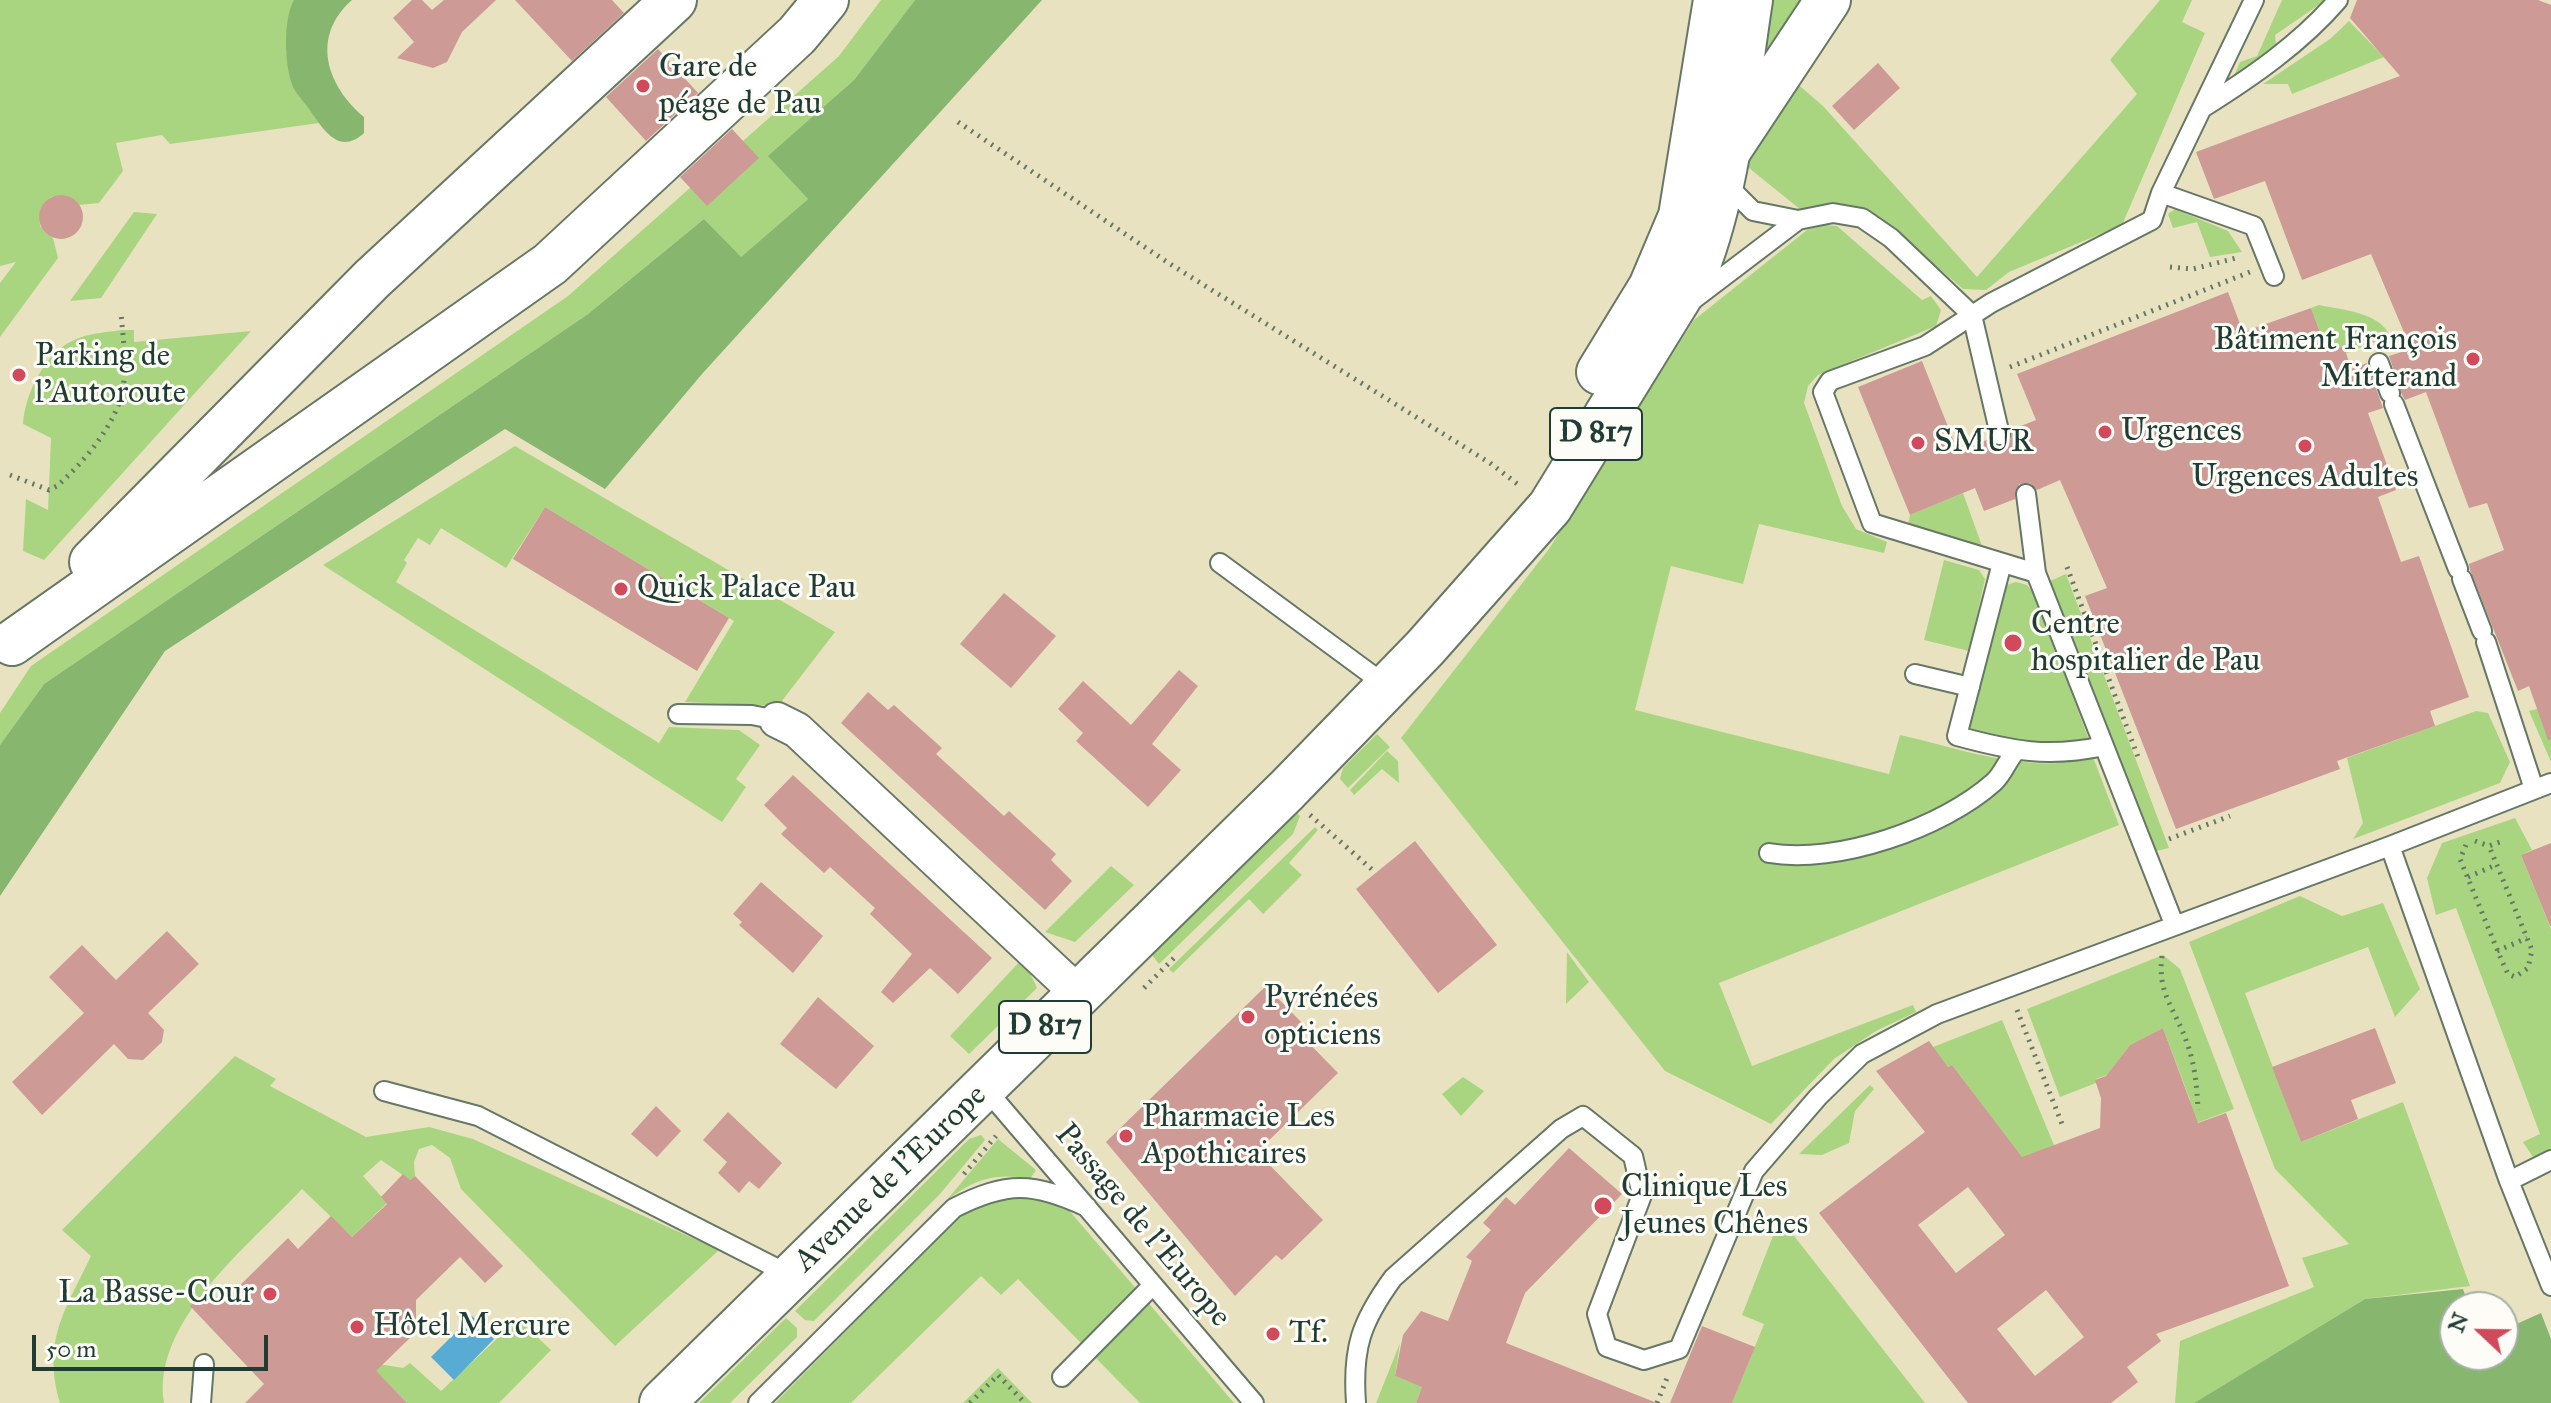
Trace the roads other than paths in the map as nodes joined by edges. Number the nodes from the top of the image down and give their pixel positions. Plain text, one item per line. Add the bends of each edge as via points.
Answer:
1 (674, 0) edge
2 (826, 0) edge
3 (1716, 0) edge
4 (1750, 0) edge
5 (1828, 0) edge
6 (2254, 0) edge
7 (2338, 0) edge
8 (2204, 107) junction
9 (1724, 167) junction
10 (2161, 193) junction
11 (1798, 220) junction
12 (2272, 270) road end
13 (1972, 315) junction
14 (1670, 317) junction
15 (2379, 363) dead end
16 (2000, 435) dead end
17 (2026, 494) dead end
18 (1220, 563) dead end
19 (2002, 563) junction
20 (2036, 573) junction
21 (1425, 648) junction
22 (6, 651) edge
23 (1915, 674) dead end
24 (1387, 686) junction
25 (1970, 687) junction
26 (678, 714) dead end
27 (777, 720) joint
28 (2104, 746) junction
29 (2015, 752) junction
30 (2543, 786) edge
31 (2390, 846) junction
32 (1769, 853) dead end
33 (2171, 926) junction
34 (1079, 994) junction
35 (384, 1091) dead end
36 (996, 1101) junction
37 (2551, 1160) edge
38 (2509, 1181) junction
39 (1087, 1207) junction
40 (792, 1276) junction
41 (1153, 1285) junction
42 (2551, 1286) edge
43 (204, 1364) dead end
44 (1062, 1377) dead end
45 (201, 1403) edge
46 (662, 1403) edge
47 (758, 1403) edge
48 (1254, 1403) edge
49 (1356, 1403) edge

1 - 22 main road via 372,279
2 - 22 main road via 797,35 550,264
3 - 21 main road, Avenue de l'Europe / D 817 via 1688,185 1669,251
4 - 9 main road, Avenue de l'Europe / D 817
5 - 9 main road
6 - 8 lane
7 - 8 lane via 2246,81
8 - 10 lane
9 - 11 lane via 1753,211
9 - 14 main road, Avenue de l'Europe / D 817 via 1712,229
10 - 12 lane via 2254,226
10 - 13 lane via 2152,220
11 - 13 lane via 1833,213 1862,218 1891,238
11 - 14 lane
13 - 16 lane
13 - 19 lane via 1925,346 1830,381 1823,392 1872,523
14 - 21 main road, Avenue de l'Europe / D 817 via 1550,507
15 - 30 lane
17 - 20 lane
18 - 24 lane
19 - 20 lane
19 - 25 lane
20 - 28 lane
21 - 24 main road, Avenue de l'Europe / D 817
23 - 25 lane
24 - 34 main road, Avenue de l'Europe / D 817
25 - 29 lane via 1957,736
26 - 27 lane
27 - 34 street via 797,730
28 - 29 lane via 2064,754
28 - 33 lane
29 - 32 lane via 1997,780 1925,824 1831,853
30 - 31 lane
31 - 33 lane
31 - 38 lane
33 - 49 lane via 1937,1014 1862,1054 1754,1171 1679,1349 1644,1360 1607,1347 1597,1314 1642,1195 1633,1156 1583,1116 1561,1129 1393,1278 1358,1337
34 - 36 main road, Avenue de l'Europe / D 817
35 - 40 lane via 478,1116
36 - 39 lane, Passage de l'Europe
36 - 40 main road, Avenue de l'Europe / D 817
37 - 38 lane
38 - 42 lane
39 - 41 lane, Passage de l'Europe
39 - 47 lane via 1054,1191 1011,1188 991,1189 954,1208
40 - 46 main road, Avenue de l'Europe / D 817
41 - 44 lane
41 - 48 lane, Passage de l'Europe
43 - 45 lane

